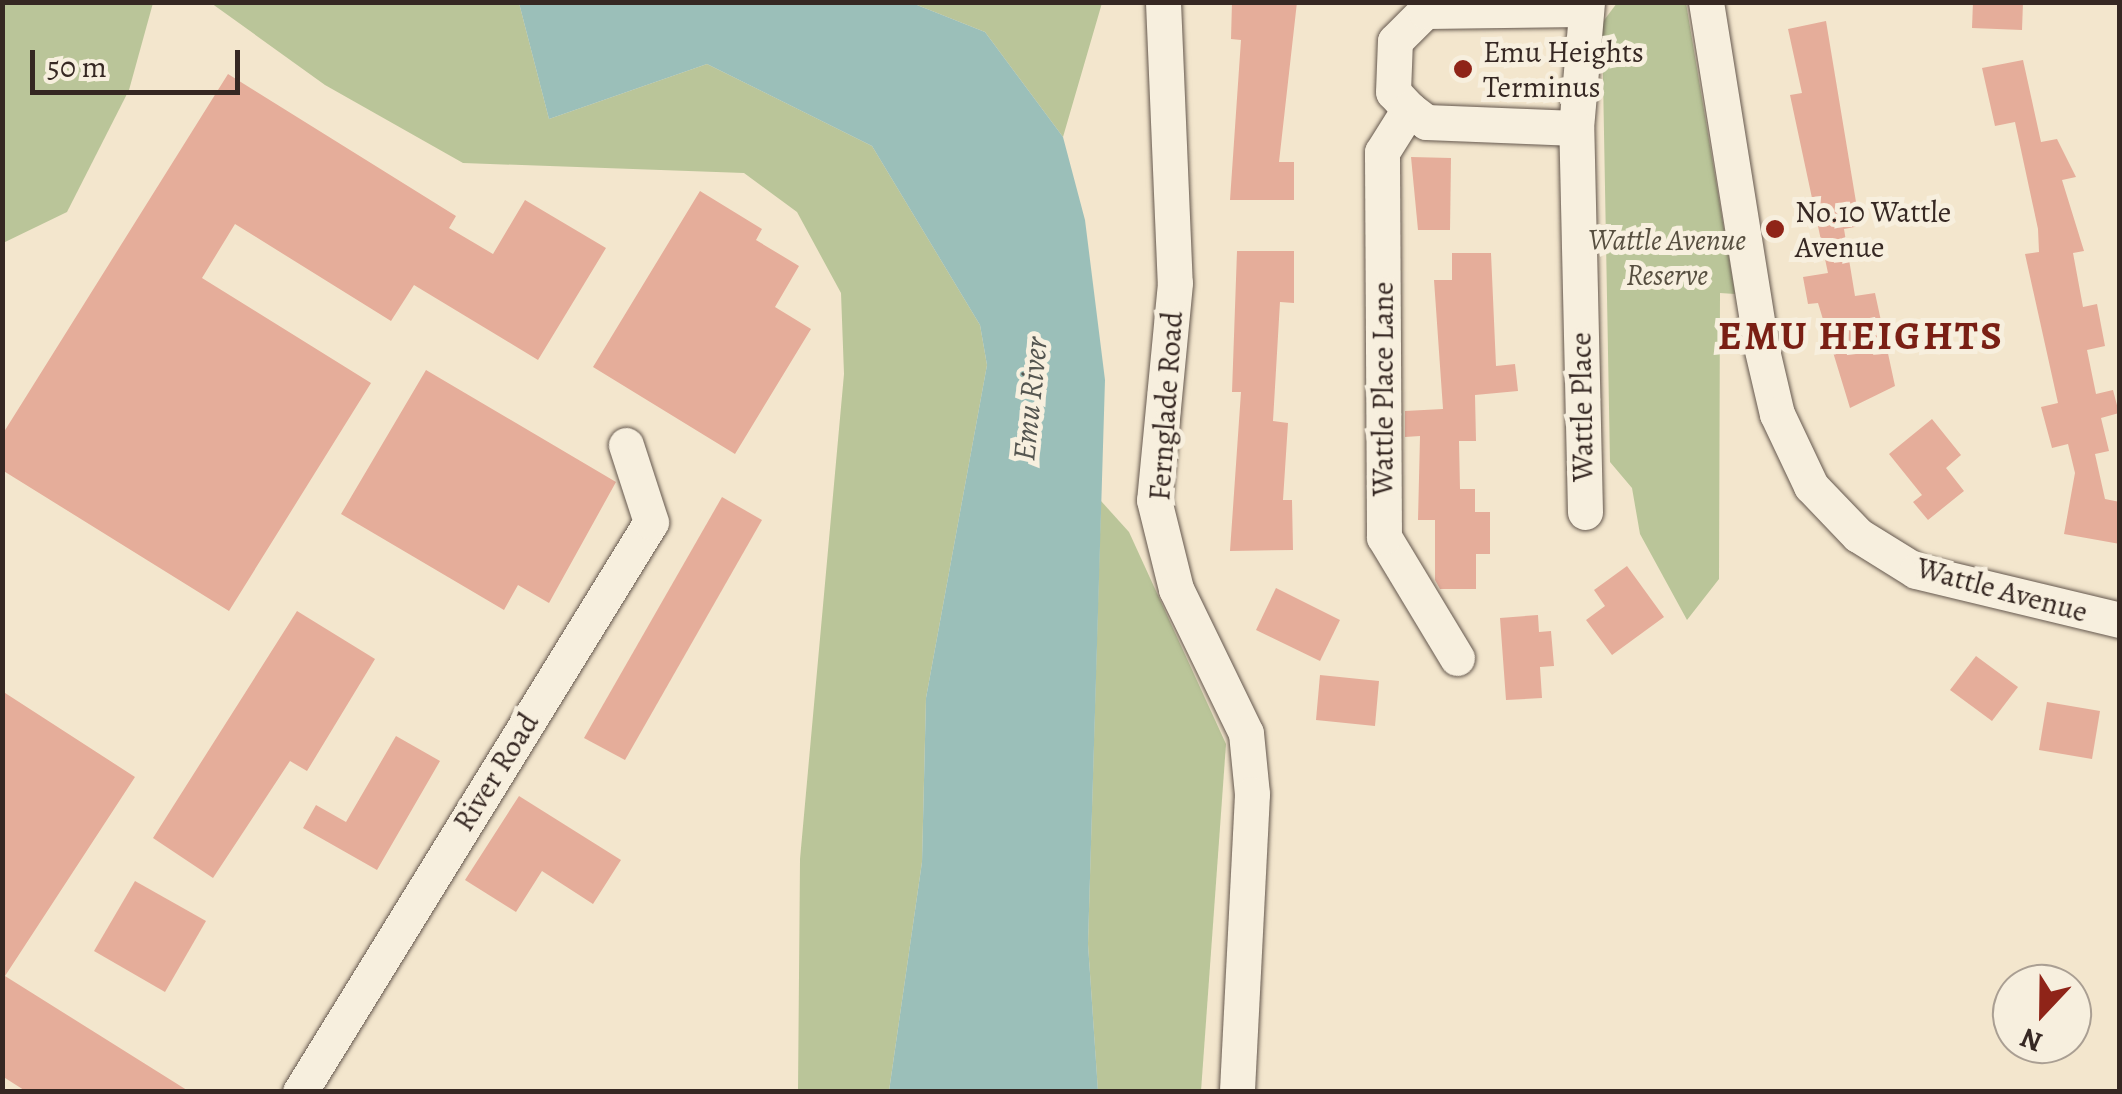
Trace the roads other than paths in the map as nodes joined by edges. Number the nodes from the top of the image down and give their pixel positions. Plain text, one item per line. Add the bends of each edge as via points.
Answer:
1 (1163, 2) edge
2 (1706, 2) edge
3 (1586, 6) edge
4 (1409, 109) junction
5 (1576, 128) junction
6 (626, 445) dead end
7 (1585, 512) dead end
8 (2120, 620) edge
9 (1457, 658) dead end
10 (300, 1092) edge
11 (1237, 1092) edge

1 - 11 street, Fernglade Road via 1175,284 1154,500 1176,589 1246,733 1252,794
2 - 8 street, Wattle Avenue via 1761,346 1777,414 1810,486 1858,535 1916,571
3 - 4 street via 1424,12 1395,41 1393,92
3 - 5 street, Wattle Place
4 - 5 street via 1426,122
4 - 9 street, Wattle Place Lane via 1382,152 1384,537
5 - 7 street, Wattle Place
6 - 10 street, River Road via 650,522

